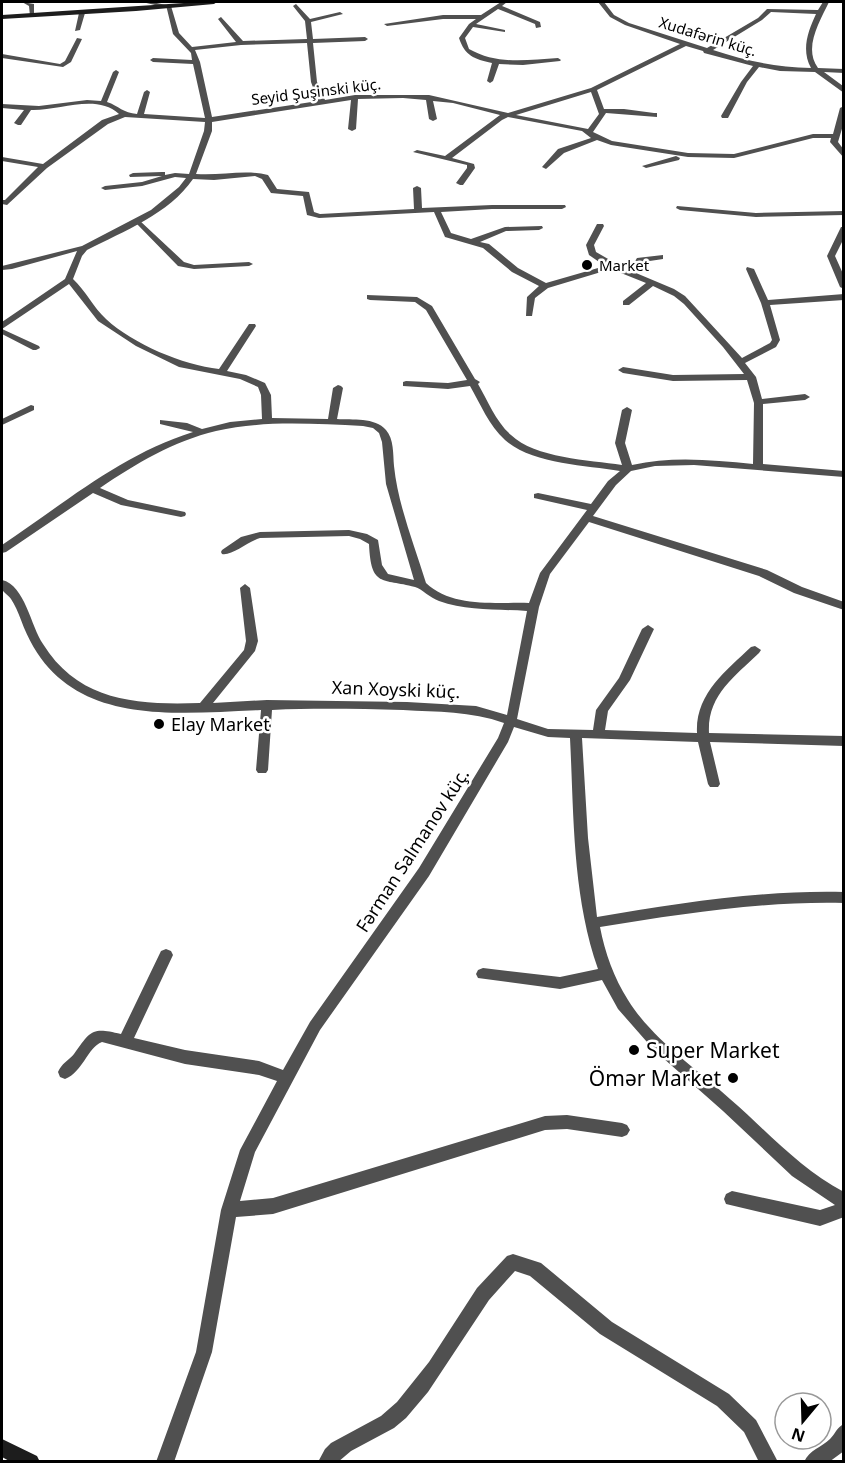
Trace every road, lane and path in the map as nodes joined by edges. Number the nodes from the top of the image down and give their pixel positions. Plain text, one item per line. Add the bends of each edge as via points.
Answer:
1 (25, 2) edge
2 (145, 2) edge
3 (214, 2) edge
4 (601, 2) edge
5 (826, 2) edge
6 (36, 3) edge
7 (501, 4) edge
8 (168, 6) junction
9 (296, 6) dead end
10 (820, 12) junction
11 (82, 13) junction
12 (340, 14) dead end
13 (32, 15) junction
14 (2, 17) edge
15 (483, 17) junction
16 (221, 20) dead end
17 (308, 21) junction
18 (387, 24) dead end
19 (471, 25) junction
20 (538, 27) dead end
21 (78, 30) dead end
22 (503, 31) dead end
23 (79, 39) dead end
24 (365, 39) dead end
25 (311, 41) junction
26 (241, 43) junction
27 (685, 44) junction
28 (191, 49) junction
29 (706, 51) junction
30 (2, 56) edge
31 (153, 60) dead end
32 (558, 60) dead end
33 (197, 62) junction
34 (496, 62) junction
35 (757, 65) junction
36 (817, 70) junction
37 (843, 71) edge
38 (116, 72) dead end
39 (490, 81) dead end
40 (593, 89) junction
41 (147, 92) dead end
42 (843, 92) edge
43 (355, 97) junction
44 (429, 98) junction
45 (322, 102) junction
46 (104, 103) junction
47 (2, 106) edge
48 (29, 108) junction
49 (843, 108) edge
50 (602, 111) junction
51 (124, 115) junction
52 (140, 115) junction
53 (507, 115) junction
54 (654, 115) dead end
55 (725, 116) dead end
56 (433, 119) dead end
57 (209, 120) junction
58 (18, 123) dead end
59 (840, 127) edge
60 (352, 129) dead end
61 (590, 131) junction
62 (834, 136) junction
63 (597, 138) junction
64 (417, 152) dead end
65 (676, 156) junction
66 (843, 156) edge
67 (447, 158) junction
68 (2, 159) edge
69 (44, 166) junction
70 (646, 166) dead end
71 (546, 167) dead end
72 (682, 169) dead end
73 (175, 175) junction
74 (133, 176) dead end
75 (191, 176) junction
76 (460, 183) dead end
77 (105, 188) dead end
78 (417, 188) dead end
79 (3, 205) edge
80 (562, 207) dead end
81 (680, 208) dead end
82 (418, 212) junction
83 (436, 212) junction
84 (843, 213) edge
85 (137, 221) junction
86 (600, 226) dead end
87 (538, 228) dead end
88 (843, 229) edge
89 (474, 241) junction
90 (84, 248) junction
91 (660, 257) dead end
92 (249, 264) dead end
93 (613, 266) junction
94 (6, 267) edge
95 (750, 269) dead end
96 (631, 274) junction
97 (2, 278) edge
98 (69, 280) junction
99 (652, 283) junction
100 (545, 286) junction
101 (843, 287) edge
102 (370, 297) dead end
103 (843, 297) edge
104 (626, 303) dead end
105 (765, 303) junction
106 (528, 314) dead end
107 (2, 326) edge
108 (252, 326) dead end
109 (2, 331) edge
110 (36, 348) dead end
111 (742, 361) junction
112 (623, 370) dead end
113 (222, 372) junction
114 (751, 377) junction
115 (475, 382) junction
116 (406, 384) dead end
117 (338, 388) dead end
118 (805, 397) dead end
119 (760, 402) junction
120 (31, 408) dead end
121 (627, 411) dead end
122 (2, 422) edge
123 (163, 422) dead end
124 (267, 422) junction
125 (332, 422) junction
126 (201, 432) junction
127 (758, 466) junction
128 (628, 469) junction
129 (843, 474) edge
130 (94, 489) junction
131 (538, 496) dead end
132 (589, 512) junction
133 (181, 514) dead end
134 (2, 550) edge
135 (226, 552) dead end
136 (2, 583) edge
137 (421, 584) junction
138 (244, 588) dead end
139 (843, 606) edge
140 (533, 607) junction
141 (648, 628) dead end
142 (755, 650) dead end
143 (267, 704) junction
144 (204, 706) junction
145 (511, 723) junction
146 (598, 734) junction
147 (576, 735) junction
148 (701, 736) junction
149 (843, 741) edge
150 (262, 770) dead end
151 (714, 784) dead end
152 (843, 898) edge
153 (592, 923) junction
154 (166, 955) dead end
155 (605, 973) junction
156 (483, 974) dead end
157 (125, 1041) junction
158 (65, 1072) dead end
159 (286, 1078) junction
160 (622, 1130) dead end
161 (732, 1199) dead end
162 (843, 1201) edge
163 (843, 1209) edge
164 (229, 1210) junction
165 (843, 1433) edge
166 (2, 1448) edge
167 (31, 1461) edge
168 (165, 1461) edge
169 (327, 1461) edge
170 (769, 1461) edge
171 (813, 1461) edge

1 - 6 street
2 - 8 lane
3 - 8 street
4 - 27 street, Xudafərin küç. via 617,20
5 - 10 street
6 - 13 street
7 - 15 street
7 - 20 street via 538,23
8 - 11 street
8 - 28 street via 176,34
9 - 17 street
10 - 29 street via 768,10 760,19
10 - 36 street via 813,25 810,59
11 - 13 street
11 - 21 street
12 - 17 street
13 - 14 street
15 - 18 street via 450,16
15 - 19 street
16 - 26 street
17 - 25 street
19 - 22 street
19 - 34 street via 462,38 466,50
23 - 30 street via 68,62 61,66
24 - 25 street
25 - 26 street
25 - 45 street via 314,82
26 - 28 street
27 - 29 street, Xudafərin küç.
27 - 40 street
28 - 33 street
29 - 35 street, Xudafərin küç.
31 - 33 street
32 - 34 street
33 - 57 street
34 - 39 street
35 - 36 street, Xudafərin küç.
35 - 55 street
36 - 37 street, Xudafərin küç.
36 - 42 street
38 - 46 street
40 - 50 street
40 - 53 street
41 - 52 street
43 - 44 street, Seyid Şuşinski küç.
43 - 45 street, Seyid Şuşinski küç.
43 - 60 street
44 - 53 street, Seyid Şuşinski küç.
44 - 56 street
45 - 57 street, Seyid Şuşinski küç.
46 - 48 street
46 - 51 street via 117,106
47 - 48 street
48 - 58 street
49 - 59 street
50 - 54 street
50 - 61 street
51 - 52 street, Seyid Şuşinski küç.
51 - 69 street, Seyid Şuşinski küç. via 105,122
52 - 57 street, Seyid Şuşinski küç.
53 - 61 street, Seyid Şuşinski küç.
53 - 67 street
57 - 75 street
59 - 62 street
61 - 63 street
62 - 65 street via 807,137 734,156
62 - 66 street via 836,148
63 - 65 street
63 - 71 street via 561,151
64 - 67 street
65 - 70 street
65 - 72 street
67 - 76 street via 472,166
68 - 69 street
69 - 79 street, Seyid Şuşinski küç.
73 - 74 street
73 - 75 street
73 - 77 street
75 - 82 street via 261,175 274,191 306,194 312,215
75 - 85 street via 172,198
78 - 82 street
80 - 83 street
81 - 84 street via 756,215
82 - 83 street
83 - 89 street via 448,235
85 - 90 street
85 - 92 lane via 181,264
86 - 93 street via 590,249
87 - 89 street via 505,229
88 - 101 street via 831,256
89 - 100 street
90 - 94 street
90 - 98 street
91 - 96 street via 640,260
93 - 96 street
93 - 100 street
94 - 97 street
95 - 105 street
96 - 99 street
98 - 107 street
98 - 113 street via 85,295 102,321 113,328 180,364
99 - 104 street
99 - 111 street via 681,297
100 - 106 street via 531,297
102 - 115 street via 425,303
103 - 105 street
105 - 111 street via 776,340
108 - 113 street
109 - 110 lane
111 - 114 street
112 - 114 street via 673,378
113 - 124 street via 262,385 267,395
114 - 119 street
115 - 116 street via 448,386
115 - 128 street via 499,428 520,447 560,459
117 - 125 street
118 - 119 street
119 - 127 street
120 - 122 street
121 - 128 street via 620,443
123 - 126 street
124 - 125 street
124 - 126 street
125 - 137 street via 363,423 383,432 391,484
126 - 130 street via 147,456
127 - 128 street via 655,463
127 - 129 street
128 - 132 street, Fərman Salmanov küç.
130 - 133 street via 125,503
130 - 134 street
131 - 132 street
132 - 139 street via 763,573
132 - 140 street, Fərman Salmanov küç. via 545,573
135 - 137 street via 245,539 260,535 350,533 374,542 374,563 391,581
136 - 144 street, Xan Xoyski küç. via 20,600 37,644 48,659 85,692 99,700 127,705
137 - 140 street via 426,591 445,600
138 - 144 street via 252,641 249,651
140 - 145 street, Fərman Salmanov küç.
141 - 146 street via 624,680 602,711
142 - 148 street via 713,690 705,705
143 - 144 street, Xan Xoyski küç.
143 - 145 street, Xan Xoyski küç. via 467,710
143 - 150 street
145 - 147 street, Xan Xoyski küç. via 548,733
145 - 159 street, Fərman Salmanov küç. via 424,872 332,1000
146 - 147 street, Xan Xoyski küç.
146 - 148 street, Xan Xoyski küç.
147 - 153 street
148 - 149 street, Xan Xoyski küç.
148 - 151 street
152 - 153 street via 804,896 726,902
153 - 155 street
154 - 157 street
155 - 156 street via 560,983
155 - 162 street via 648,1034 808,1178
157 - 158 street via 95,1037
157 - 159 street via 195,1059 259,1068
159 - 164 street, Fərman Salmanov küç. via 248,1150
160 - 164 street via 545,1123 273,1206
161 - 163 street via 820,1218
164 - 168 street, Fərman Salmanov küç. via 204,1352
165 - 171 street via 838,1444
166 - 167 street
169 - 170 street via 329,1456 386,1423 409,1403 493,1280 513,1262 535,1269 606,1328 723,1400 750,1426

